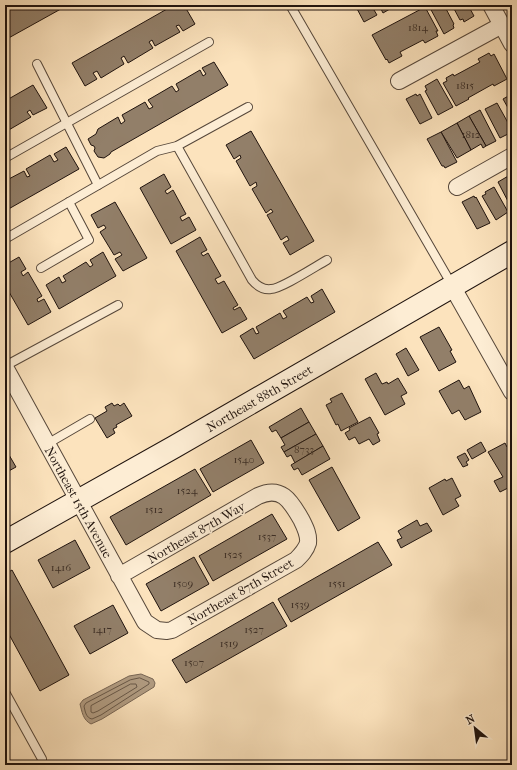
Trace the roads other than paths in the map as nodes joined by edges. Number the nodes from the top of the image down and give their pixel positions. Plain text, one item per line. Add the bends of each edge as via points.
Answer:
1 (290, 5) edge
2 (491, 5) edge
3 (502, 25) junction
4 (209, 42) dead end
5 (512, 44) edge
6 (37, 64) dead end
7 (399, 81) dead end
8 (248, 106) dead end
9 (67, 122) junction
10 (177, 146) junction
11 (512, 156) edge
12 (5, 158) edge
13 (98, 185) junction
14 (456, 186) dead end
15 (69, 202) junction
16 (5, 239) edge
17 (512, 252) edge
18 (327, 260) dead end
19 (41, 268) dead end
20 (452, 286) junction
21 (118, 305) dead end
22 (5, 366) edge
23 (512, 392) edge
24 (90, 419) dead end
25 (47, 444) junction
26 (275, 493) joint
27 (78, 501) junction
28 (5, 542) edge
29 (119, 576) junction
30 (159, 631) joint
31 (5, 692) edge
32 (42, 759) dead end

1 - 20 lane
2 - 3 street
3 - 5 street
3 - 7 street
4 - 9 lane
6 - 9 lane
8 - 10 lane
9 - 12 lane
9 - 13 lane
10 - 13 lane via 157,151
10 - 18 lane via 257,285 266,289 278,288
11 - 14 street
13 - 15 lane
15 - 16 lane
15 - 19 lane via 89,240
17 - 20 street, Northeast 88th Street
20 - 23 street
20 - 27 street, Northeast 88th Street
21 - 22 lane
22 - 25 street, Northeast 15th Avenue
24 - 25 lane
25 - 27 street, Northeast 15th Avenue
26 - 29 street, Northeast 87th Way via 258,496
26 - 30 street, Northeast 87th Street via 288,498 307,530 307,547 303,554 172,630
27 - 28 street, Northeast 88th Street
27 - 29 street, Northeast 15th Avenue
29 - 30 street, Northeast 15th Avenue via 145,622
31 - 32 lane

